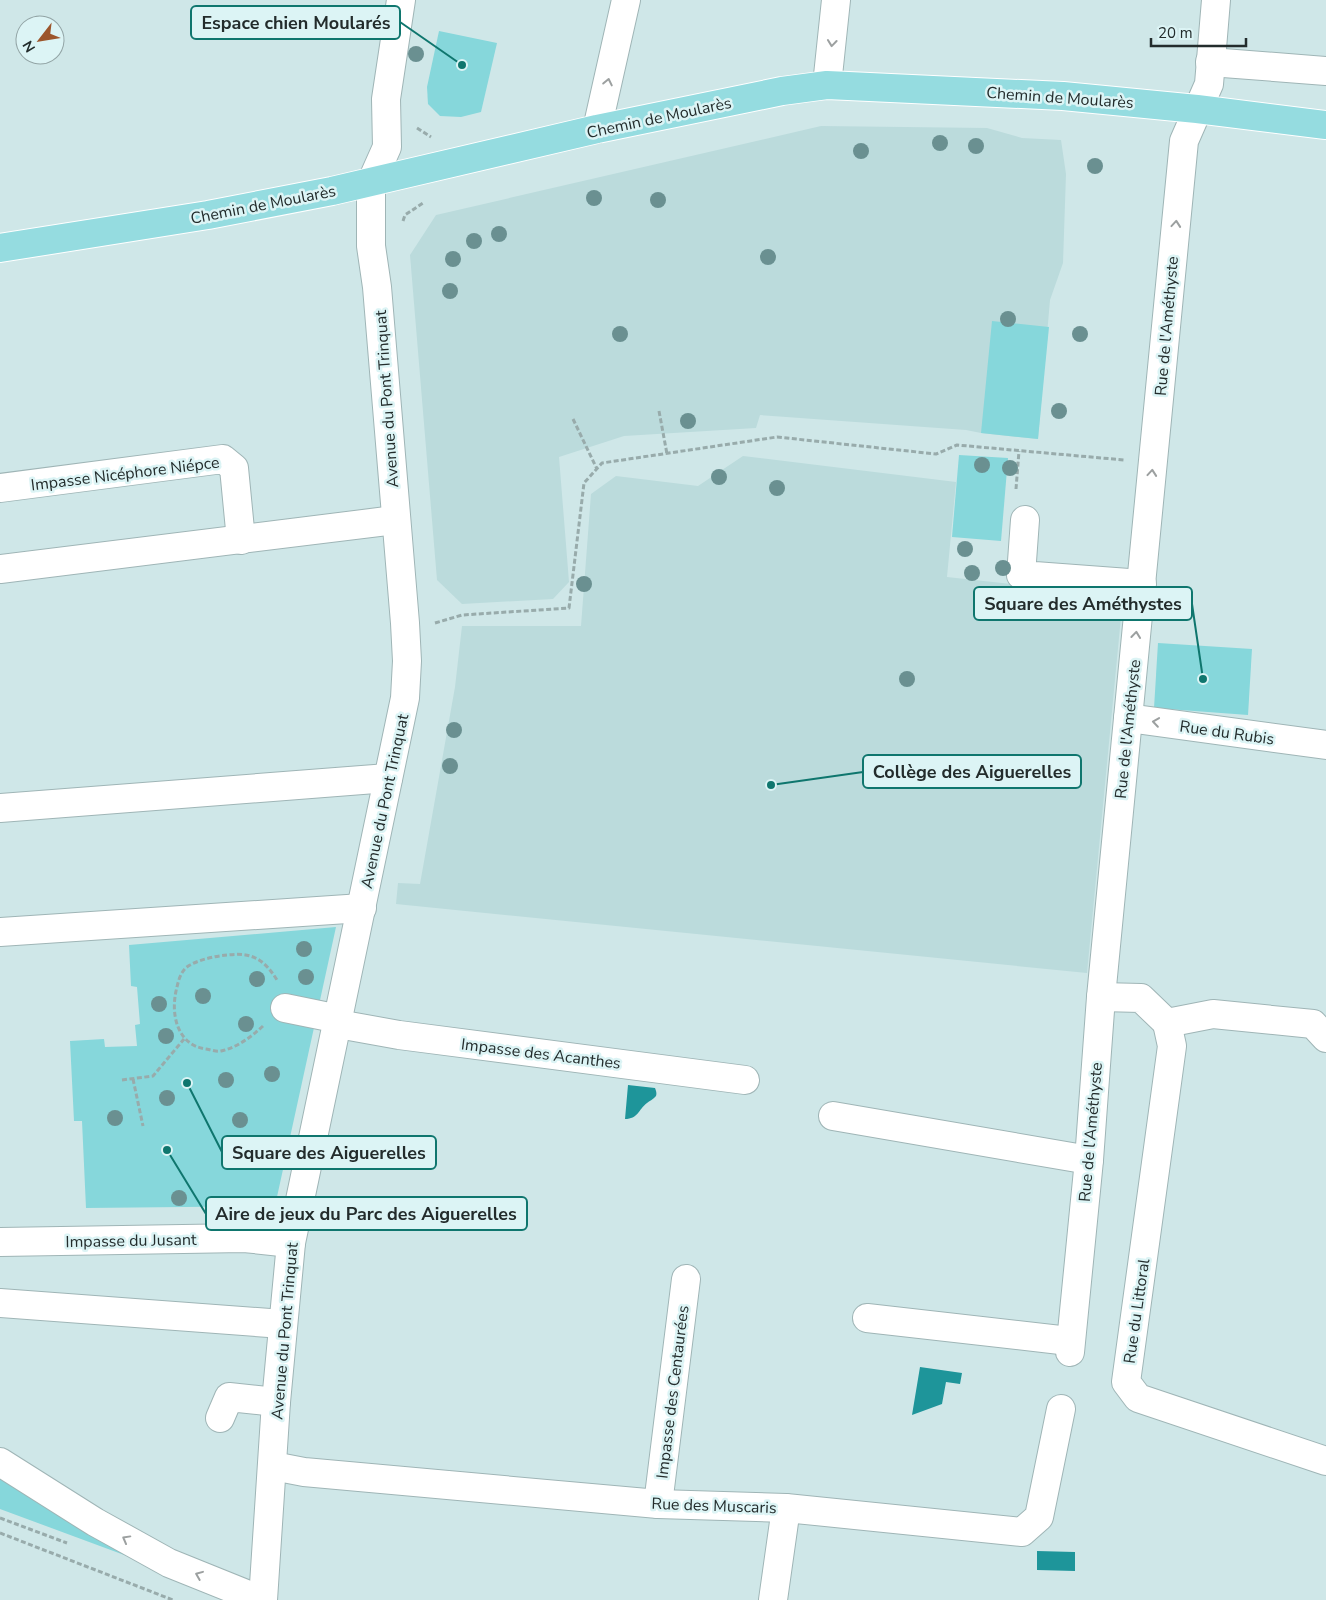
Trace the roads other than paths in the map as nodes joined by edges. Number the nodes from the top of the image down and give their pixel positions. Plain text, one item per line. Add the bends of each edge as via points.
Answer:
1 (401, 0) edge
2 (626, 0) edge
3 (836, 0) edge
4 (1216, 0) edge
5 (1210, 62) junction
6 (1326, 71) edge
7 (827, 86) junction
8 (1197, 108) junction
9 (1326, 124) edge
10 (597, 129) junction
11 (371, 183) junction
12 (0, 248) edge
13 (0, 488) edge
14 (395, 520) junction
15 (1025, 520) dead end
16 (241, 540) junction
17 (0, 569) edge
18 (1142, 584) junction
19 (1128, 718) junction
20 (1326, 745) edge
21 (388, 778) junction
22 (0, 808) edge
23 (362, 908) junction
24 (0, 932) edge
25 (1101, 997) junction
26 (285, 1008) road end
27 (338, 1022) junction
28 (1167, 1023) junction
29 (1320, 1031) edge
30 (745, 1080) dead end
31 (834, 1116) dead end
32 (1089, 1160) junction
33 (0, 1242) edge
34 (291, 1243) junction
35 (686, 1280) dead end
36 (0, 1303) edge
37 (867, 1318) dead end
38 (283, 1324) junction
39 (276, 1402) junction
40 (1060, 1409) dead end
41 (220, 1418) dead end
42 (1326, 1461) edge
43 (0, 1462) edge
44 (273, 1466) junction
45 (658, 1504) junction
46 (786, 1508) junction
47 (262, 1600) edge
48 (773, 1600) edge

1 - 11 street, Avenue du Pont Trinquat via 386,99 387,147
10 -> 2 street
3 -> 7 street
4 - 5 street, Rue de l'Améthyste
5 - 6 street
5 - 8 street, Rue de l'Améthyste via 1209,84
7 - 8 main road, Chemin de Moularès via 1030,93
7 - 10 main road, Chemin de Moularès via 782,91
8 - 9 main road, Chemin de Moularès
18 -> 8 street, Rue de l'Améthyste via 1184,141
10 - 11 main road, Chemin de Moularès
11 - 12 main road, Chemin de Moularès via 208,215
11 - 14 street, Avenue du Pont Trinquat via 372,246
13 - 16 street, Impasse Nicéphore Niépce via 223,459 234,468
14 - 16 street
14 - 21 street, Avenue du Pont Trinquat via 405,632 405,698
15 - 18 street via 1021,574
16 - 17 street
19 -> 18 street, Rue de l'Améthyste
20 -> 19 street, Rue du Rubis
19 - 25 street, Rue de l'Améthyste
21 - 22 street
21 - 23 street, Avenue du Pont Trinquat
23 - 24 street
23 - 27 street, Avenue du Pont Trinquat
25 - 28 street via 1141,998
25 - 32 street, Rue de l'Améthyste
26 - 27 street, Impasse des Acanthes
27 - 30 street, Impasse des Acanthes via 409,1036
27 - 34 street, Avenue du Pont Trinquat
28 - 29 street via 1213,1014
28 - 42 street, Rue du Littoral via 1172,1046 1126,1382 1138,1398
31 - 32 street
32 - 37 street, Rue de l'Améthyste via 1070,1346
33 - 34 street, Impasse du Jusant via 244,1238
34 - 38 street, Avenue du Pont Trinquat
35 - 45 street, Impasse des Centaurées
36 - 38 street
38 - 39 street, Avenue du Pont Trinquat
39 - 41 street via 229,1397
39 - 44 street, Avenue du Pont Trinquat
40 - 46 street, Rue des Muscaris via 1039,1517 1022,1532
47 -> 43 street via 169,1562
44 - 45 street, Rue des Muscaris via 304,1472
44 - 47 street, Avenue du Pont Trinquat
45 - 46 street, Rue des Muscaris
46 - 48 street

